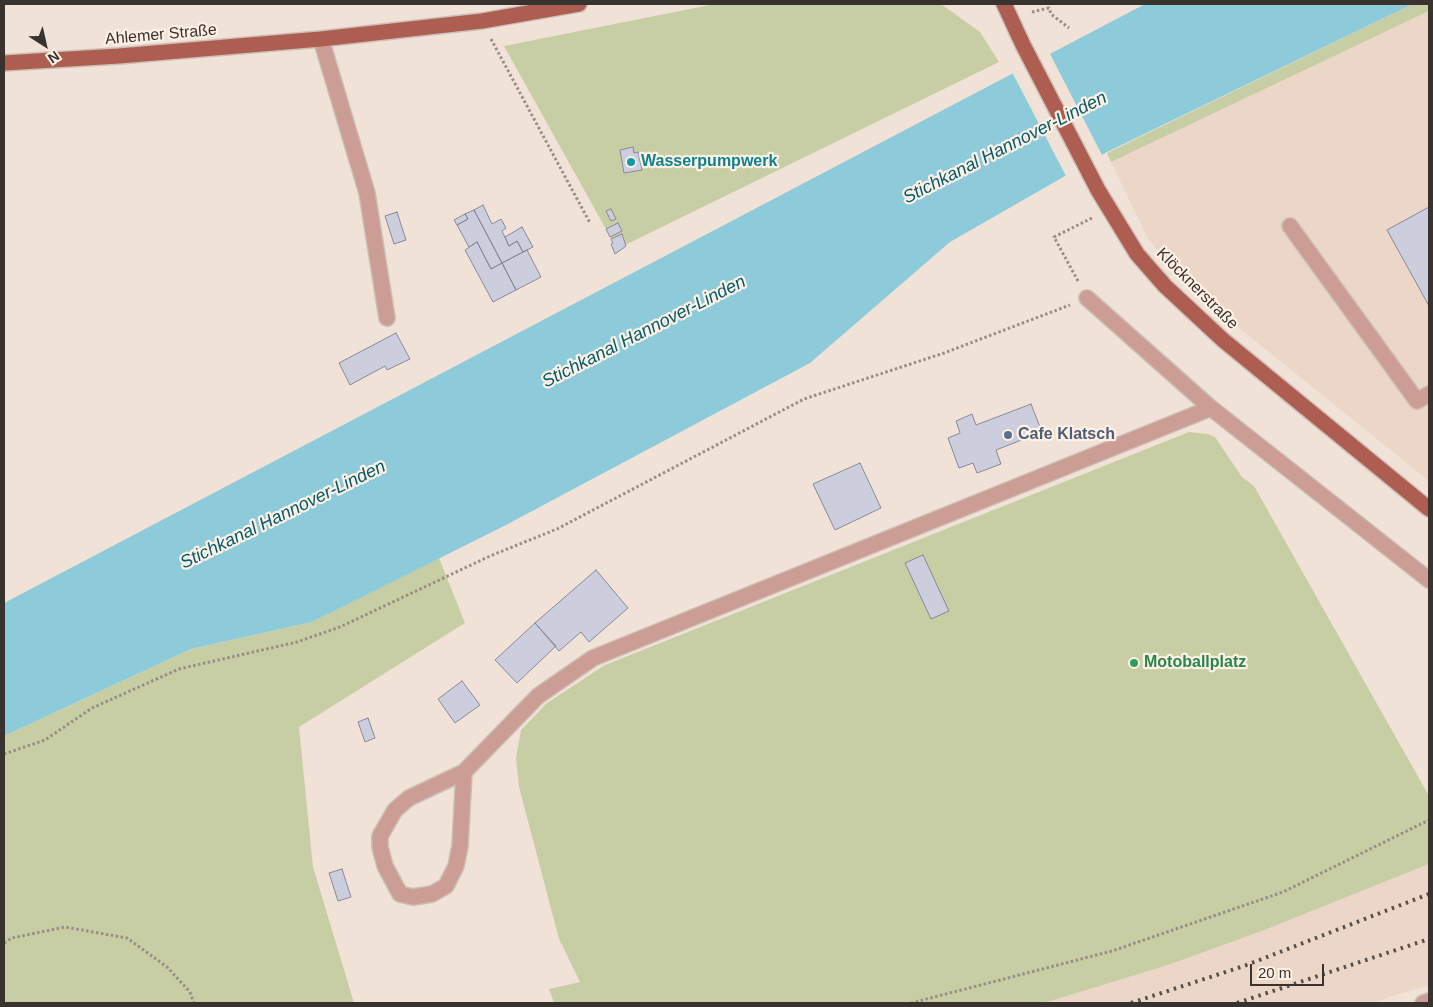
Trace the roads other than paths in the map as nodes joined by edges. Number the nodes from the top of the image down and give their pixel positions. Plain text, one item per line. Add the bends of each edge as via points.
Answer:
1 (579, 4) edge
2 (1002, 6) edge
3 (321, 38) junction
4 (4, 63) edge
5 (1290, 226) dead end
6 (1087, 298) road end
7 (387, 318) dead end
8 (1429, 394) edge
9 (1211, 408) junction
10 (1429, 509) edge
11 (1429, 580) edge
12 (464, 772) junction
13 (1429, 1001) edge
14 (1423, 1003) edge

1 - 3 main road, Ahlemer Straße via 482,21
2 - 10 main road, Klöcknerstraße via 1098,190 1137,254 1188,309 1231,347
3 - 4 main road, Ahlemer Straße
3 - 7 street via 367,193
5 - 8 street via 1417,401
6 - 9 street
9 - 11 street
9 - 12 street via 593,658 538,696
12 - 12 street via 409,798 395,810 386,824 380,836 380,847 385,866 400,894 413,897 432,894 446,886 456,866 460,846
13 - 14 street

